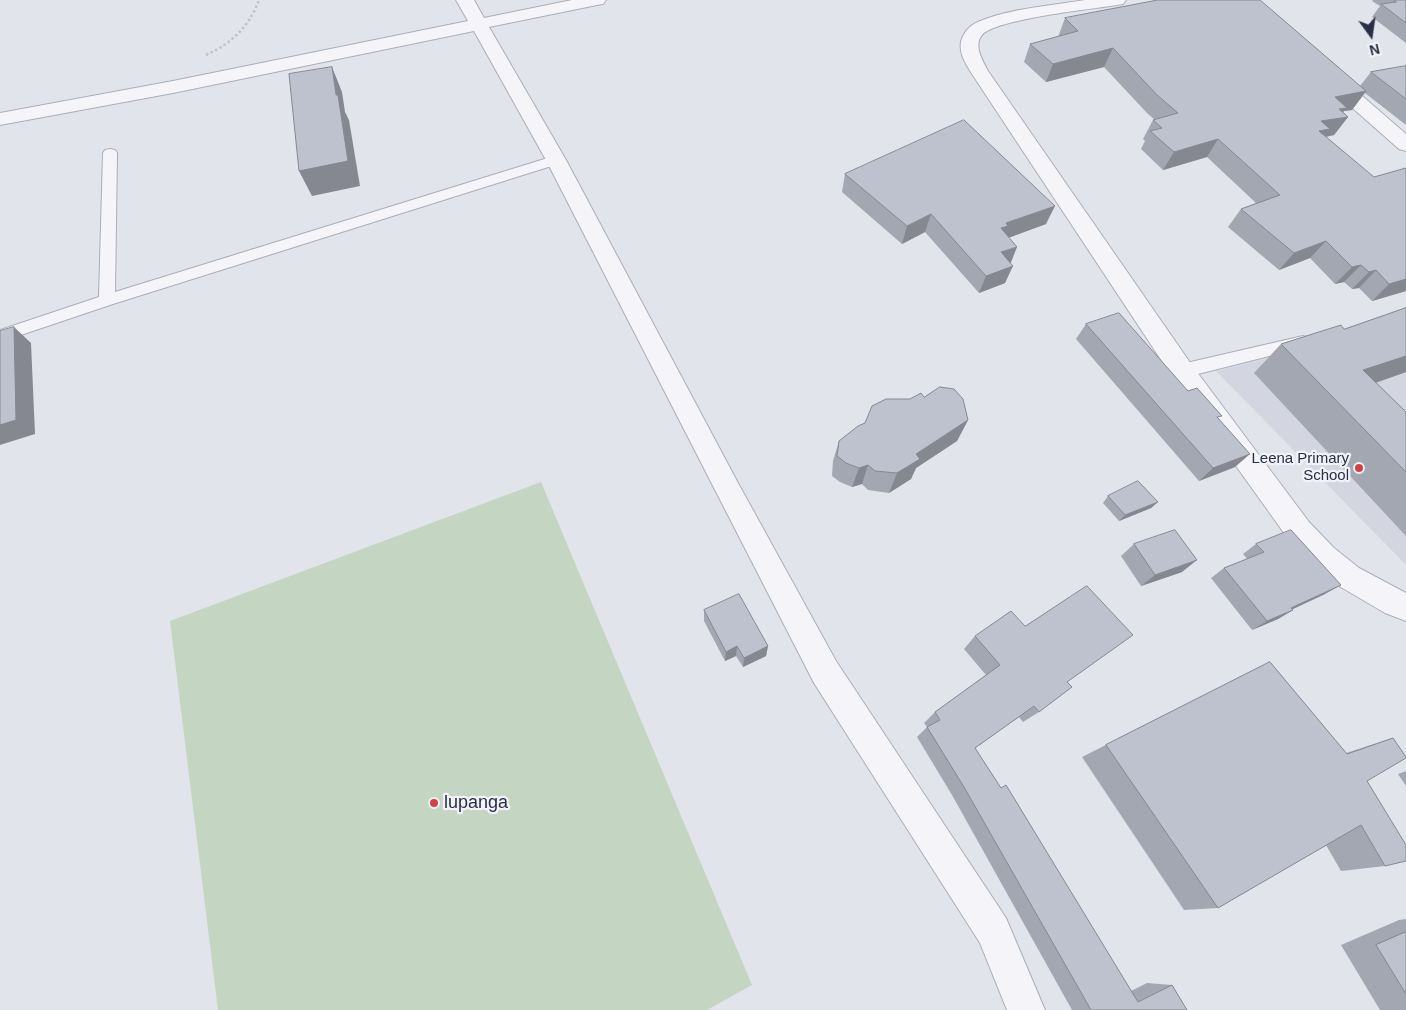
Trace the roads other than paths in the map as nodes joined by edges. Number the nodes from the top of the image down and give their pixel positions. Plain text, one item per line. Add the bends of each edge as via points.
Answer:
1 (597, 0) edge
2 (1117, 0) edge
3 (471, 12) edge
4 (1316, 66) edge
5 (0, 119) edge
6 (1406, 145) edge
7 (110, 153) dead end
8 (556, 160) junction
9 (107, 300) junction
10 (0, 336) edge
11 (1322, 337) edge
12 (1182, 372) junction
13 (1406, 607) edge
14 (1026, 1010) edge

1 - 3 street
2 - 12 street via 1026,14 983,26 974,33 970,52 978,71
3 - 5 street via 173,87
3 - 8 street
4 - 6 street
7 - 9 lane
8 - 9 lane
8 - 14 street via 826,672 993,931
9 - 10 lane
11 - 12 lane
12 - 13 street via 1299,531 1349,577

